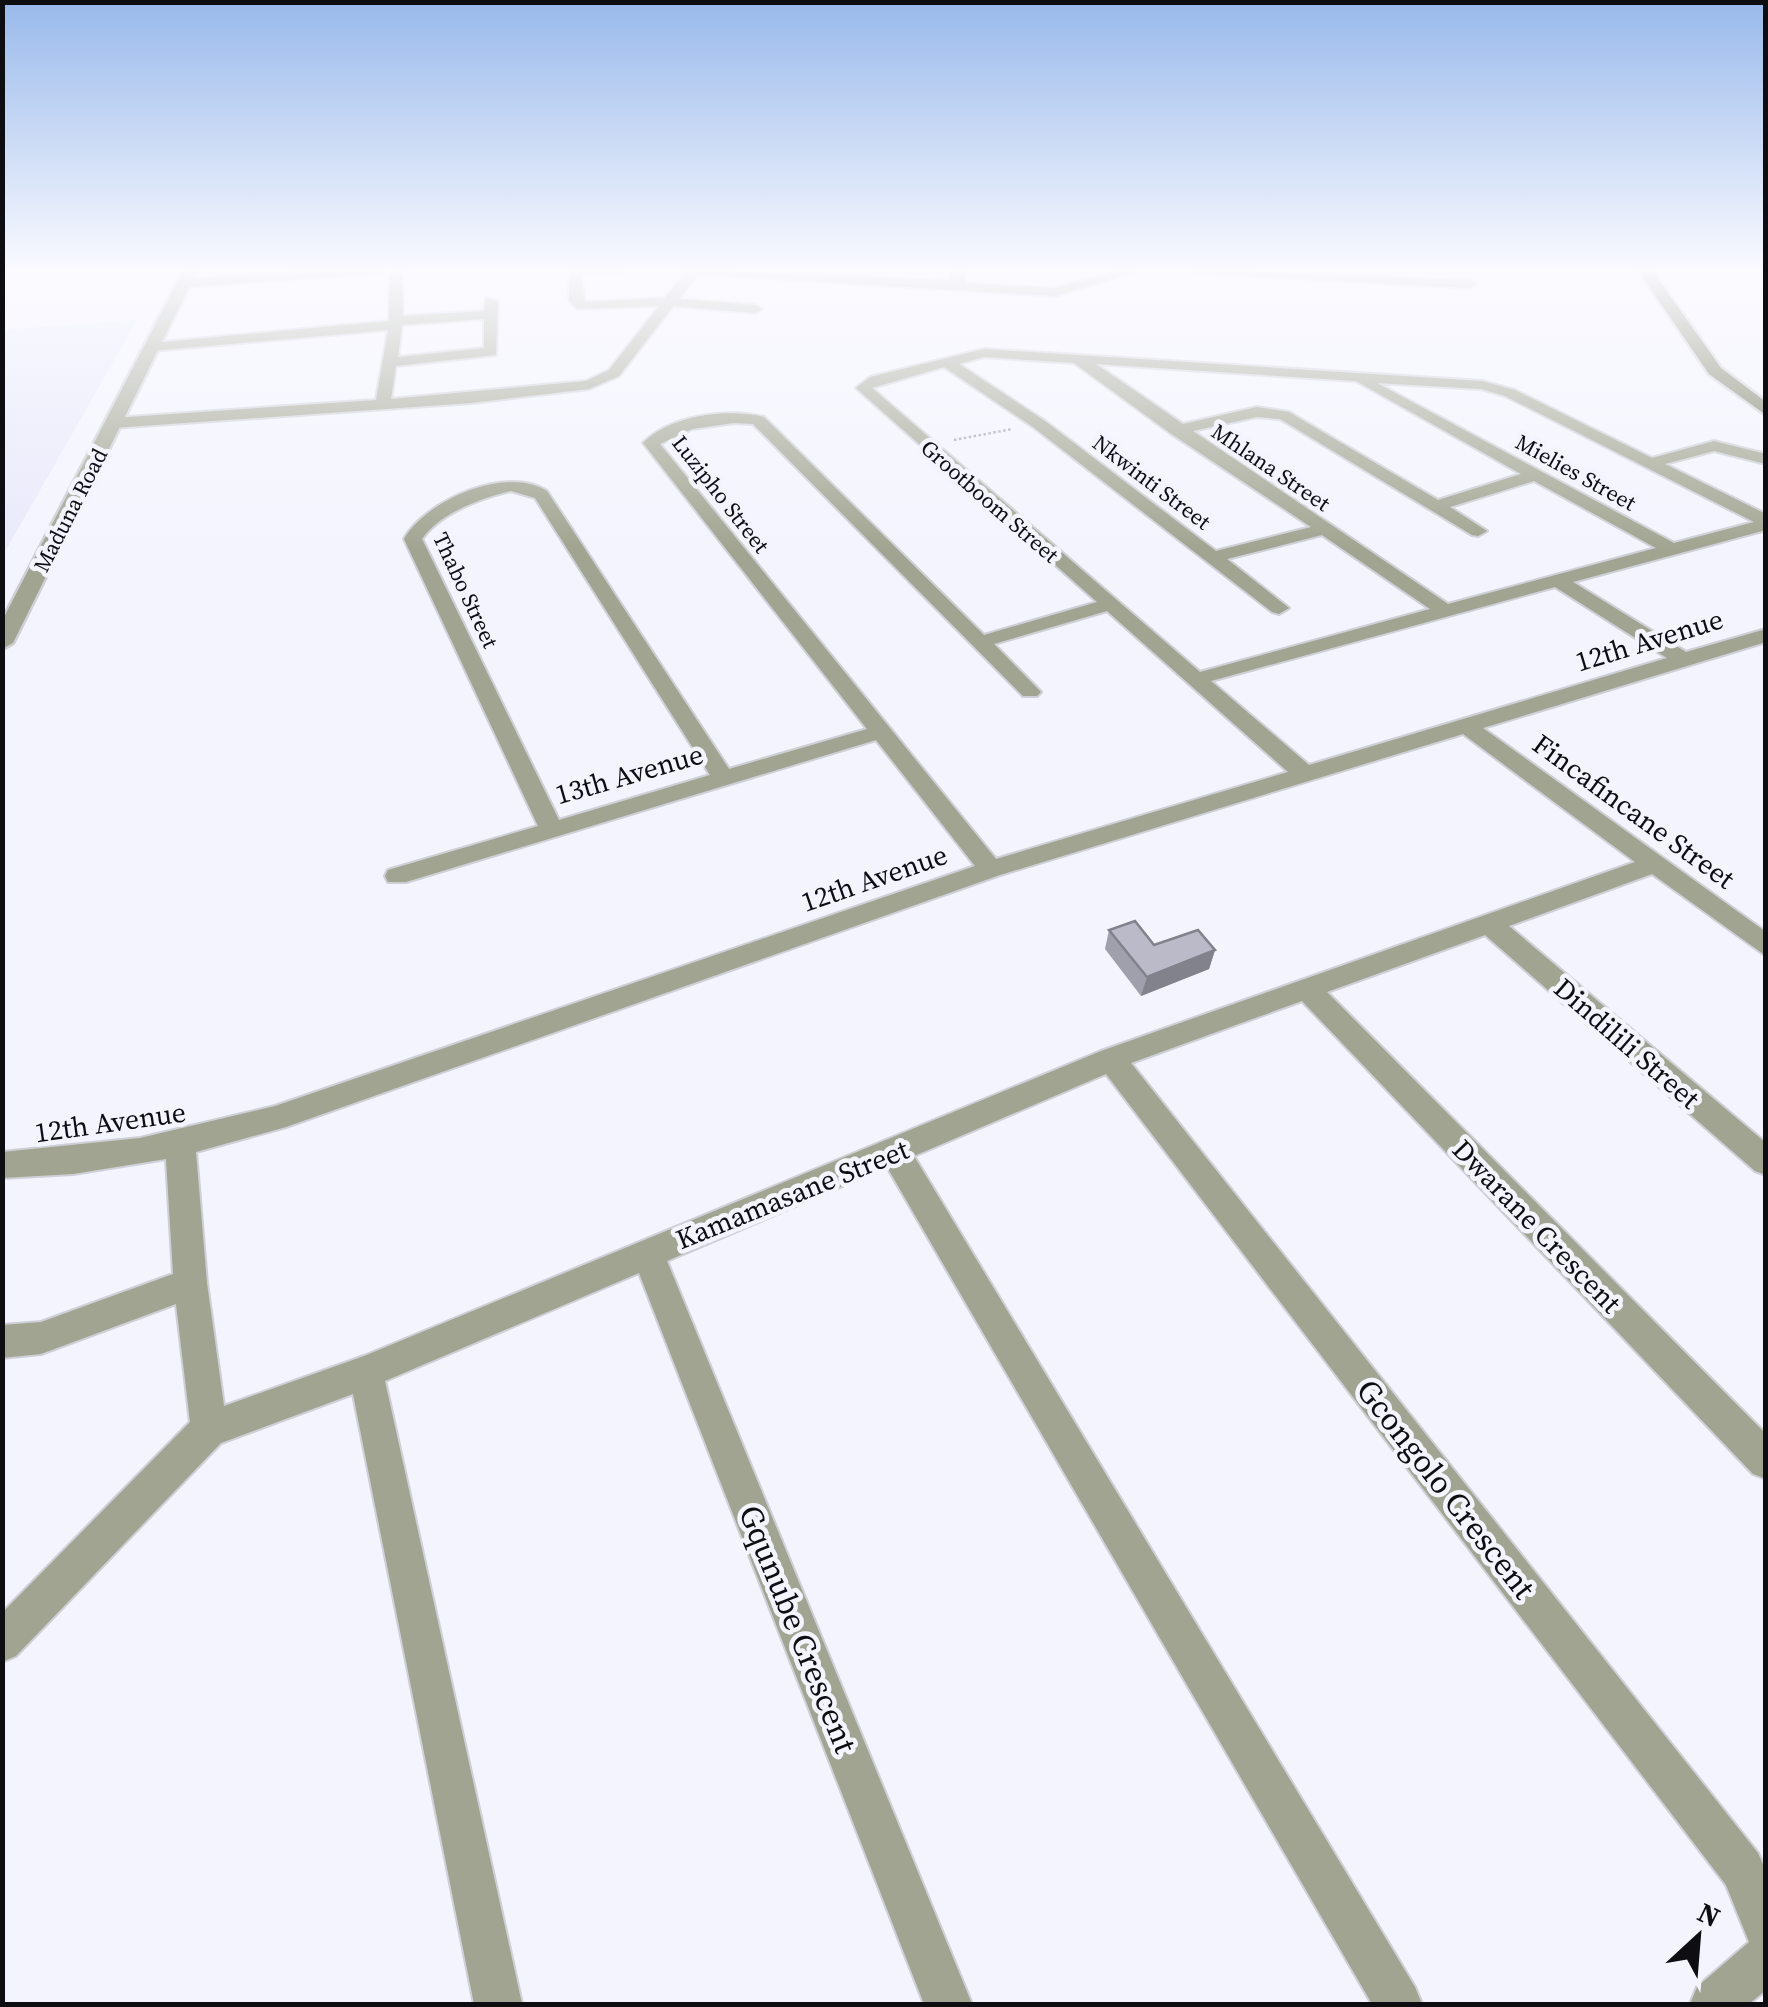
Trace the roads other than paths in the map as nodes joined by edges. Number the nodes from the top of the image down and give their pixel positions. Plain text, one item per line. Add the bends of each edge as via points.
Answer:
1 (390, 362) edge
2 (144, 363) edge
3 (622, 363) edge
4 (939, 363) edge
5 (947, 363) edge
6 (1082, 363) edge
7 (1157, 363) edge
8 (1709, 363) edge
9 (1352, 376) junction
10 (383, 404) junction
11 (1766, 410) edge
12 (113, 423) junction
13 (1176, 430) junction
14 (1766, 460) edge
15 (1650, 463) junction
16 (1534, 475) junction
17 (1438, 505) junction
18 (1766, 523) edge
19 (1324, 530) junction
20 (1478, 530) dead end
21 (1673, 550) junction
22 (1214, 557) junction
23 (1558, 581) junction
24 (1108, 605) junction
25 (1280, 608) dead end
26 (1444, 611) junction
27 (1766, 635) edge
28 (980, 642) junction
29 (2, 643) edge
30 (1686, 661) junction
31 (1196, 679) junction
32 (1030, 692) dead end
33 (1467, 726) junction
34 (880, 732) junction
35 (1306, 776) junction
36 (723, 777) junction
37 (551, 828) junction
38 (1655, 864) junction
39 (991, 869) junction
40 (397, 876) dead end
41 (1489, 924) junction
42 (1766, 946) edge
43 (1308, 990) junction
44 (1111, 1059) junction
45 (180, 1146) junction
46 (895, 1152) junction
47 (1766, 1162) edge
48 (2, 1166) edge
49 (648, 1253) junction
50 (190, 1283) junction
51 (2, 1342) edge
52 (366, 1372) junction
53 (209, 1429) junction
54 (1766, 1461) edge
55 (2, 1642) edge
56 (1766, 1926) edge
57 (1766, 1958) edge
58 (498, 2004) edge
59 (948, 2004) edge
60 (1398, 2004) edge
61 (1714, 2004) edge

1 - 10 street
2 - 12 street, Maduna Road
3 - 10 street via 601,381 554,390
4 - 24 street, Grootboom Street via 863,388
5 - 22 street, Nkwinti Street
6 - 13 street, Mhlana Street
7 - 9 street, Grootboom Street
8 - 11 main road
9 - 15 street, Grootboom Street via 1500,389
9 - 16 street, Mielies Street
10 - 12 street
12 - 29 street, Maduna Road
13 - 17 street via 1256,412 1284,414
13 - 19 street, Mhlana Street
14 - 15 street via 1714,446
15 - 18 street, Grootboom Street
16 - 17 street
16 - 21 street, Mielies Street
17 - 20 street
18 - 21 street, Grootboom Street
19 - 22 street
19 - 26 street, Mhlana Street
21 - 23 street, Grootboom Street
22 - 25 street, Nkwinti Street
23 - 26 street, Grootboom Street
23 - 30 street
24 - 28 street
24 - 31 street, Grootboom Street
26 - 31 street, Grootboom Street
27 - 30 street, 12th Avenue
28 - 32 street, Luzipho Street
28 - 34 street, Luzipho Street via 758,420 726,417 652,441
30 - 33 street, 12th Avenue
31 - 35 street, Grootboom Street
33 - 35 street, 12th Avenue
33 - 38 street, Fincafincane Street
34 - 36 street, 13th Avenue
34 - 39 street, Luzipho Street
35 - 39 street, 12th Avenue
36 - 37 street, 13th Avenue
36 - 37 street, Thabo Street via 538,492 497,488 422,524 412,539
37 - 40 street, 13th Avenue
38 - 41 street, Kamamasane Street
38 - 42 street, Fincafincane Street
39 - 45 street, 12th Avenue
41 - 43 street, Kamamasane Street
41 - 47 street, Dindilili Street
43 - 44 street, Kamamasane Street
43 - 54 street, Dwarane Crescent
44 - 46 street, Kamamasane Street
44 - 56 street, Gcongolo Crescent via 1742,1869
45 - 48 street, 12th Avenue via 76,1164
45 - 50 street
46 - 49 street, Kamamasane Street
46 - 60 street
49 - 52 street, Kamamasane Street
49 - 59 street, Gqunube Crescent
50 - 51 street via 40,1338
50 - 53 street
52 - 53 street, Kamamasane Street
52 - 58 street
53 - 55 street, Kamamasane Street
57 - 61 street

